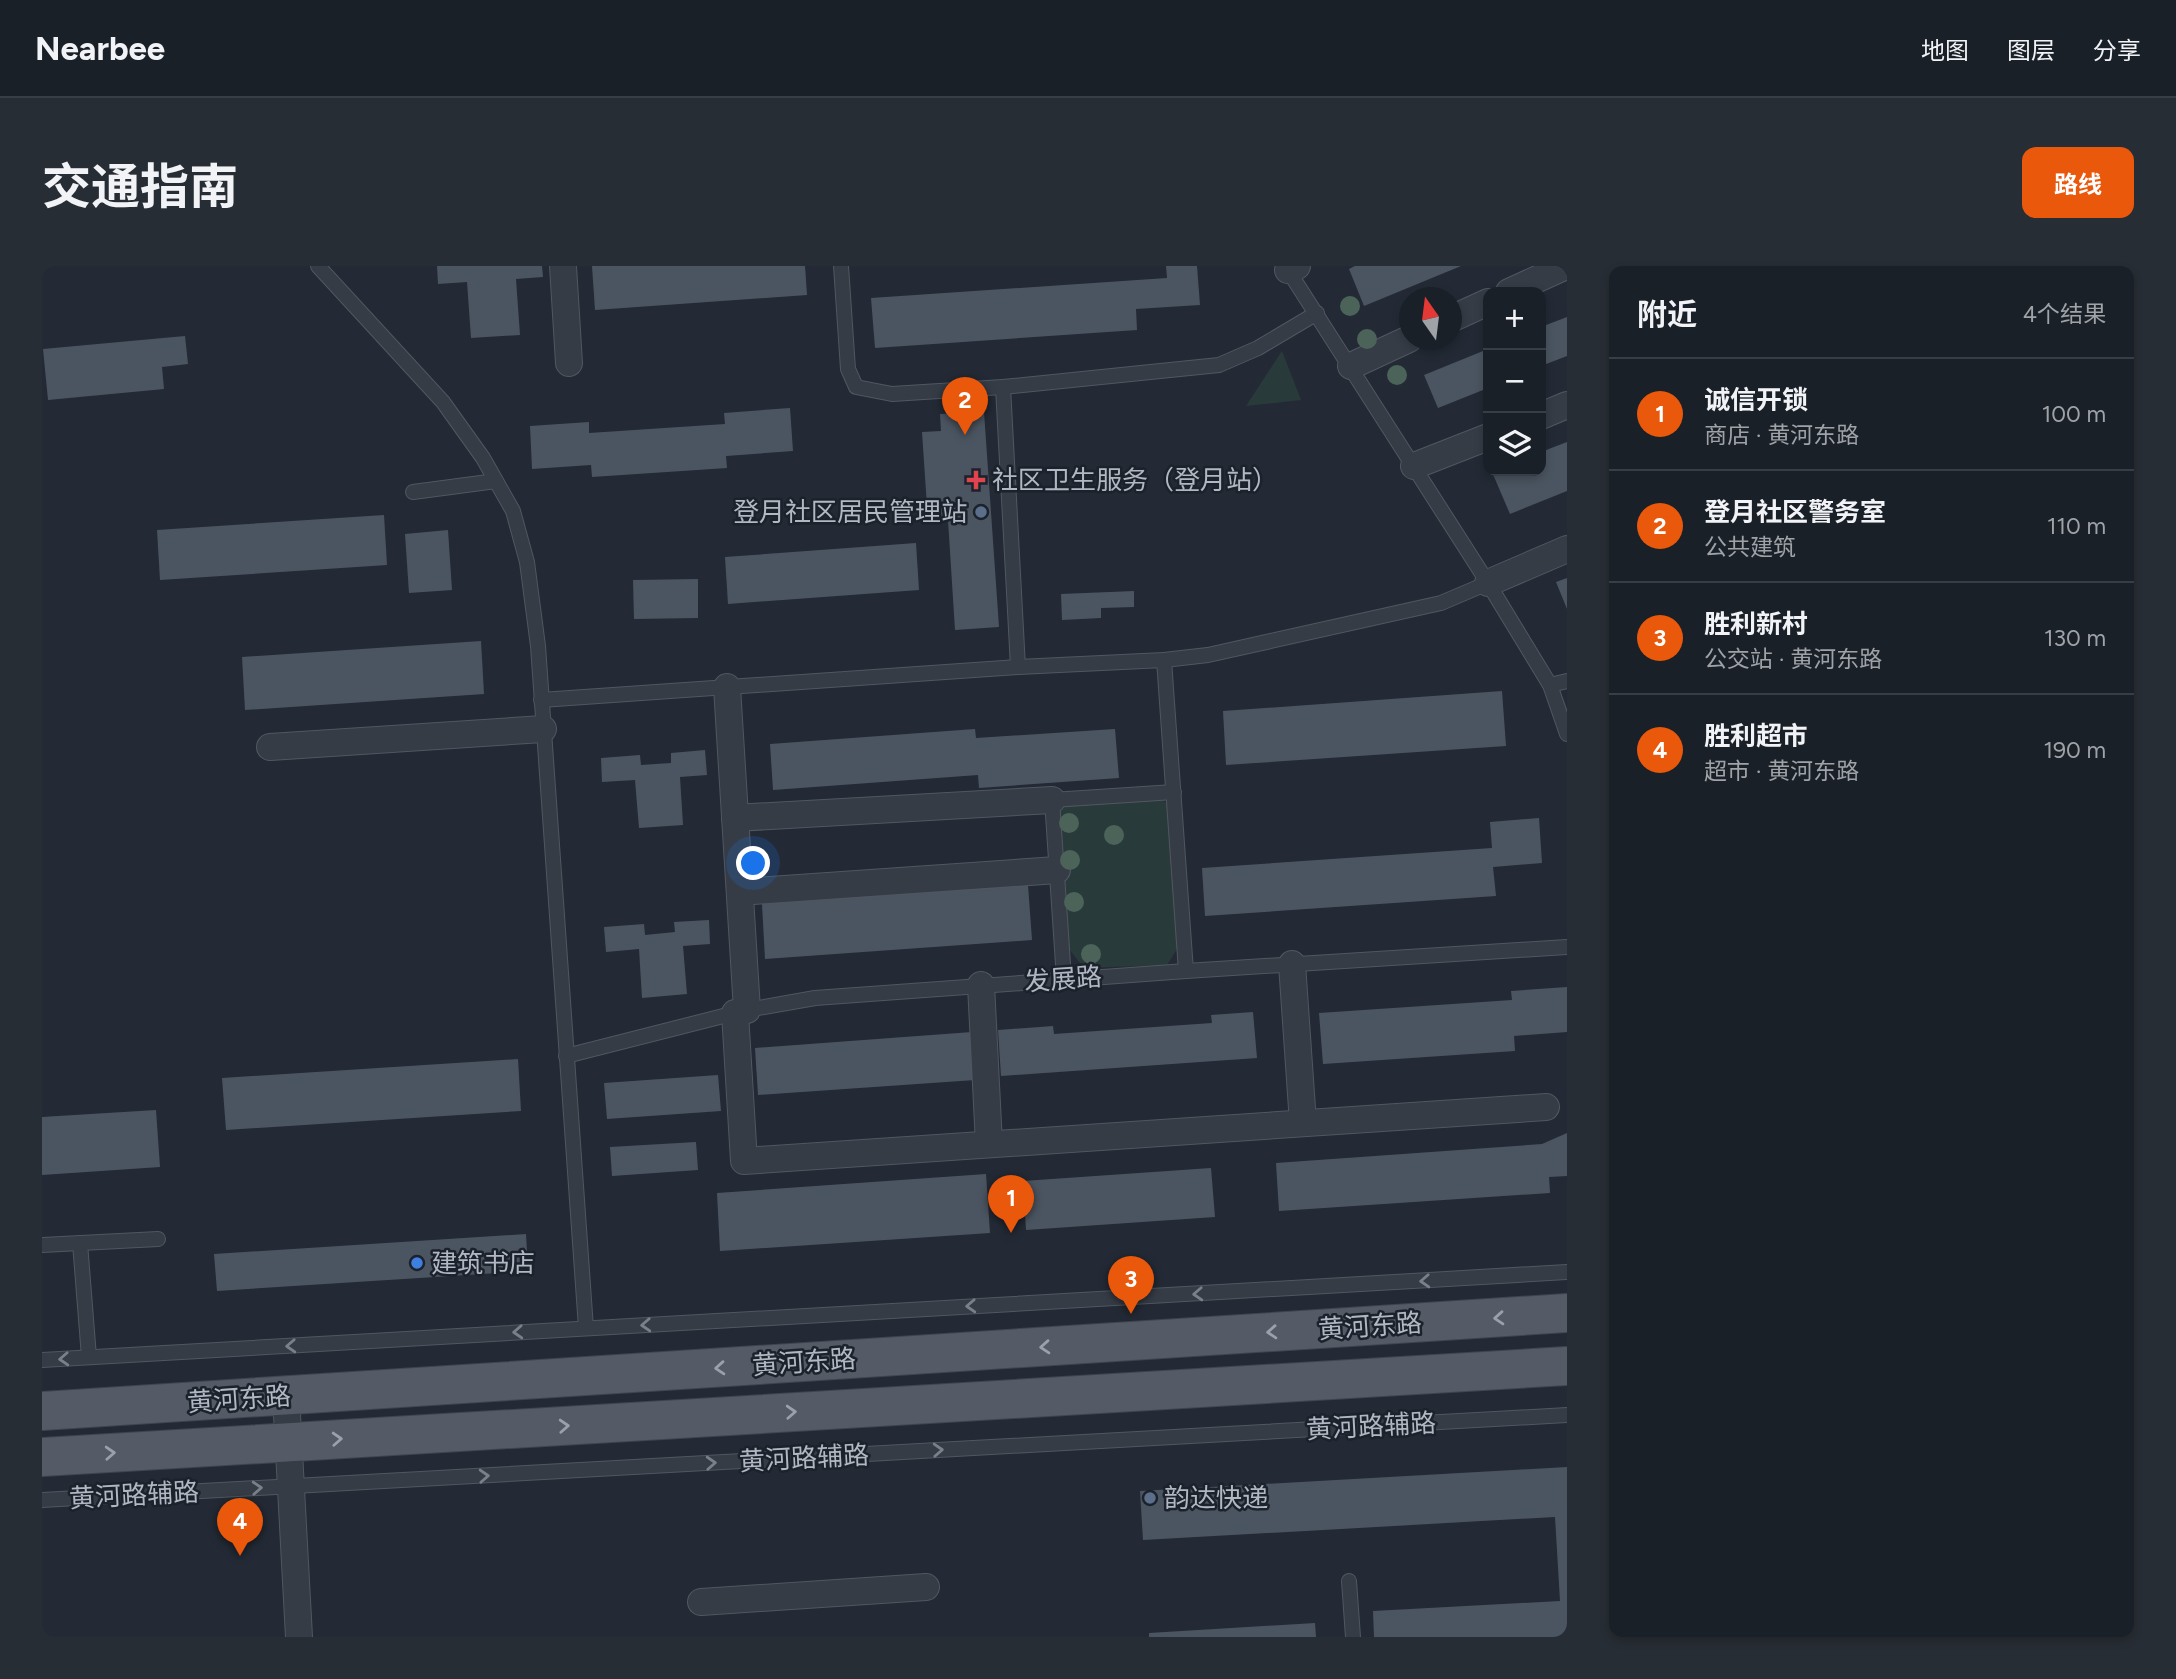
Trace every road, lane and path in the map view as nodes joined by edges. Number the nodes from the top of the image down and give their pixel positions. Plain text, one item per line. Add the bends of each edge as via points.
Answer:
1 (318, 266) edge
2 (563, 266) edge
3 (841, 266) edge
4 (1566, 266) edge
5 (1290, 267) edge
6 (1520, 287) edge
7 (1483, 304) edge
8 (1317, 313) junction
9 (1462, 314) edge
10 (1399, 344) edge
11 (569, 363) dead end
12 (1351, 366) junction
13 (1003, 387) junction
14 (1567, 405) edge
15 (1546, 413) edge
16 (1483, 439) edge
17 (1414, 466) junction
18 (496, 481) junction
19 (413, 492) dead end
20 (1567, 549) edge
21 (1488, 583) junction
22 (1164, 660) junction
23 (1018, 667) junction
24 (1567, 681) edge
25 (1550, 685) junction
26 (727, 687) junction
27 (541, 700) junction
28 (543, 729) junction
29 (1567, 734) edge
30 (270, 747) dead end
31 (1174, 792) junction
32 (1052, 800) junction
33 (735, 818) junction
34 (1056, 870) junction
35 (740, 892) junction
36 (1567, 947) edge
37 (1292, 964) junction
38 (1186, 971) junction
39 (1064, 979) junction
40 (981, 985) junction
41 (741, 1011) junction
42 (566, 1056) junction
43 (1546, 1107) dead end
44 (1303, 1123) junction
45 (989, 1144) junction
46 (158, 1239) dead end
47 (80, 1243) junction
48 (42, 1245) edge
49 (1567, 1272) edge
50 (1567, 1313) edge
51 (586, 1328) junction
52 (89, 1357) junction
53 (42, 1360) edge
54 (1567, 1366) edge
55 (286, 1396) junction
56 (42, 1411) edge
57 (1567, 1416) edge
58 (288, 1442) junction
59 (42, 1457) edge
60 (291, 1486) junction
61 (42, 1500) edge
62 (1349, 1581) dead end
63 (926, 1587) dead end
64 (701, 1602) dead end
65 (299, 1637) edge
66 (1353, 1637) edge

1 - 18 lane via 443,402
2 - 11 street
3 - 13 lane via 848,369 856,387 892,394
4 - 6 street
5 - 8 lane
7 - 9 street
8 - 12 lane
8 - 13 lane via 1219,365
10 - 12 street
12 - 17 lane
13 - 23 lane
14 - 15 street
16 - 17 street
17 - 21 lane
18 - 19 lane
18 - 27 lane via 513,511 527,562
20 - 21 street
21 - 22 lane via 1441,603 1208,655
21 - 25 lane
22 - 23 lane
22 - 31 lane
23 - 26 lane
24 - 25 lane
25 - 29 lane
26 - 27 lane
26 - 33 street
27 - 28 lane
28 - 30 street
28 - 42 lane
31 - 32 lane
31 - 38 lane
32 - 33 street
32 - 34 lane
33 - 35 street
34 - 35 street
34 - 39 lane
35 - 41 street
36 - 37 lane, 发展路
37 - 38 lane, 发展路
37 - 44 street
38 - 39 lane, 发展路
39 - 40 lane, 发展路
40 - 41 lane, 发展路 via 815,998
40 - 45 street
41 - 42 lane, 发展路
41 - 45 street via 744,1160
42 - 51 lane
43 - 44 street
44 - 45 street
46 - 47 lane
47 - 48 lane
47 - 52 lane
49 -> 51 lane
50 -> 55 main road, 黄河东路
51 -> 52 lane
52 -> 53 lane
58 -> 54 main road, 黄河东路
55 - 56 main road, 黄河东路
55 - 58 street
60 -> 57 lane, 黄河路辅路
59 -> 58 main road, 黄河东路
58 - 60 street
61 -> 60 lane, 黄河路辅路
60 - 65 street
62 - 66 lane
63 - 64 street

